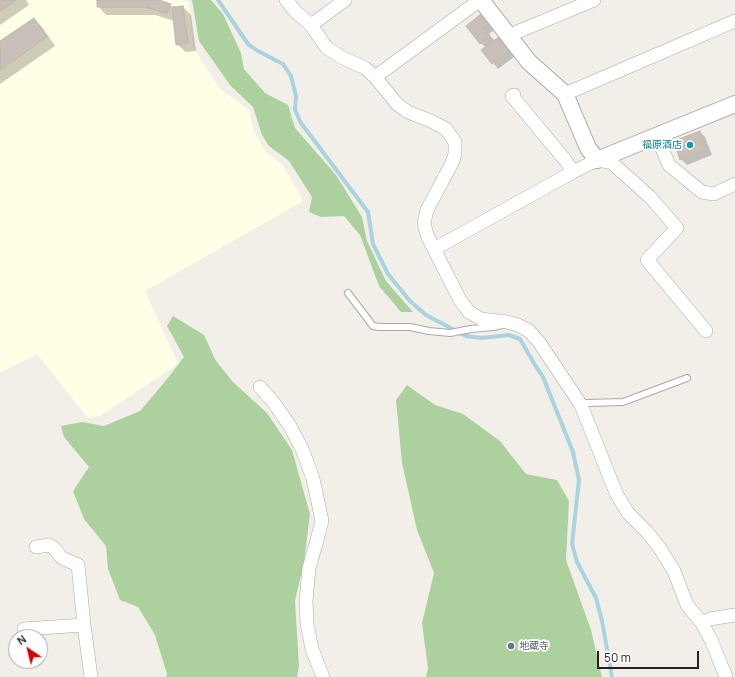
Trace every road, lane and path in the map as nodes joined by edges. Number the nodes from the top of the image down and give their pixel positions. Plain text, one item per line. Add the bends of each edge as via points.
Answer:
1 (286, 0) edge
2 (345, 0) edge
3 (480, 0) edge
4 (594, 0) edge
5 (735, 21) edge
6 (311, 25) junction
7 (510, 38) junction
8 (375, 77) junction
9 (565, 94) junction
10 (514, 95) dead end
11 (735, 104) edge
12 (657, 136) junction
13 (597, 160) junction
14 (573, 172) junction
15 (735, 184) edge
16 (434, 249) junction
17 (348, 293) dead end
18 (507, 322) junction
19 (706, 331) dead end
20 (687, 378) dead end
21 (260, 387) dead end
22 (581, 405) junction
23 (36, 547) dead end
24 (735, 615) edge
25 (702, 623) junction
26 (84, 625) junction
27 (24, 628) dead end
28 (91, 677) edge
29 (323, 677) edge
30 (726, 677) edge

1 - 6 street
2 - 6 street
3 - 7 street
3 - 8 street
4 - 7 street via 517,32
5 - 9 street
6 - 8 street via 326,47 365,68
7 - 9 street via 529,62
8 - 16 street via 397,104 408,112 431,120 446,129 454,142 455,154 452,163 427,210 424,223
9 - 13 street via 588,148
10 - 14 street via 512,96
11 - 12 street
12 - 13 street
12 - 15 street via 670,165 702,192 714,194
13 - 14 street
13 - 19 street via 612,163 650,196 677,228 647,260
14 - 16 street
16 - 18 street via 460,300 469,312 481,319
17 - 18 lane via 373,326 410,327 450,333 493,328
18 - 22 street via 529,331 539,342
20 - 22 lane via 623,402
21 - 29 street via 290,426 303,451 318,502 322,521 309,568 306,601 312,649
22 - 25 street via 616,493 628,513 659,547 674,571 687,605
23 - 26 street via 49,545 62,558 78,565
24 - 25 street via 710,619
25 - 30 street
26 - 27 street
26 - 28 street

